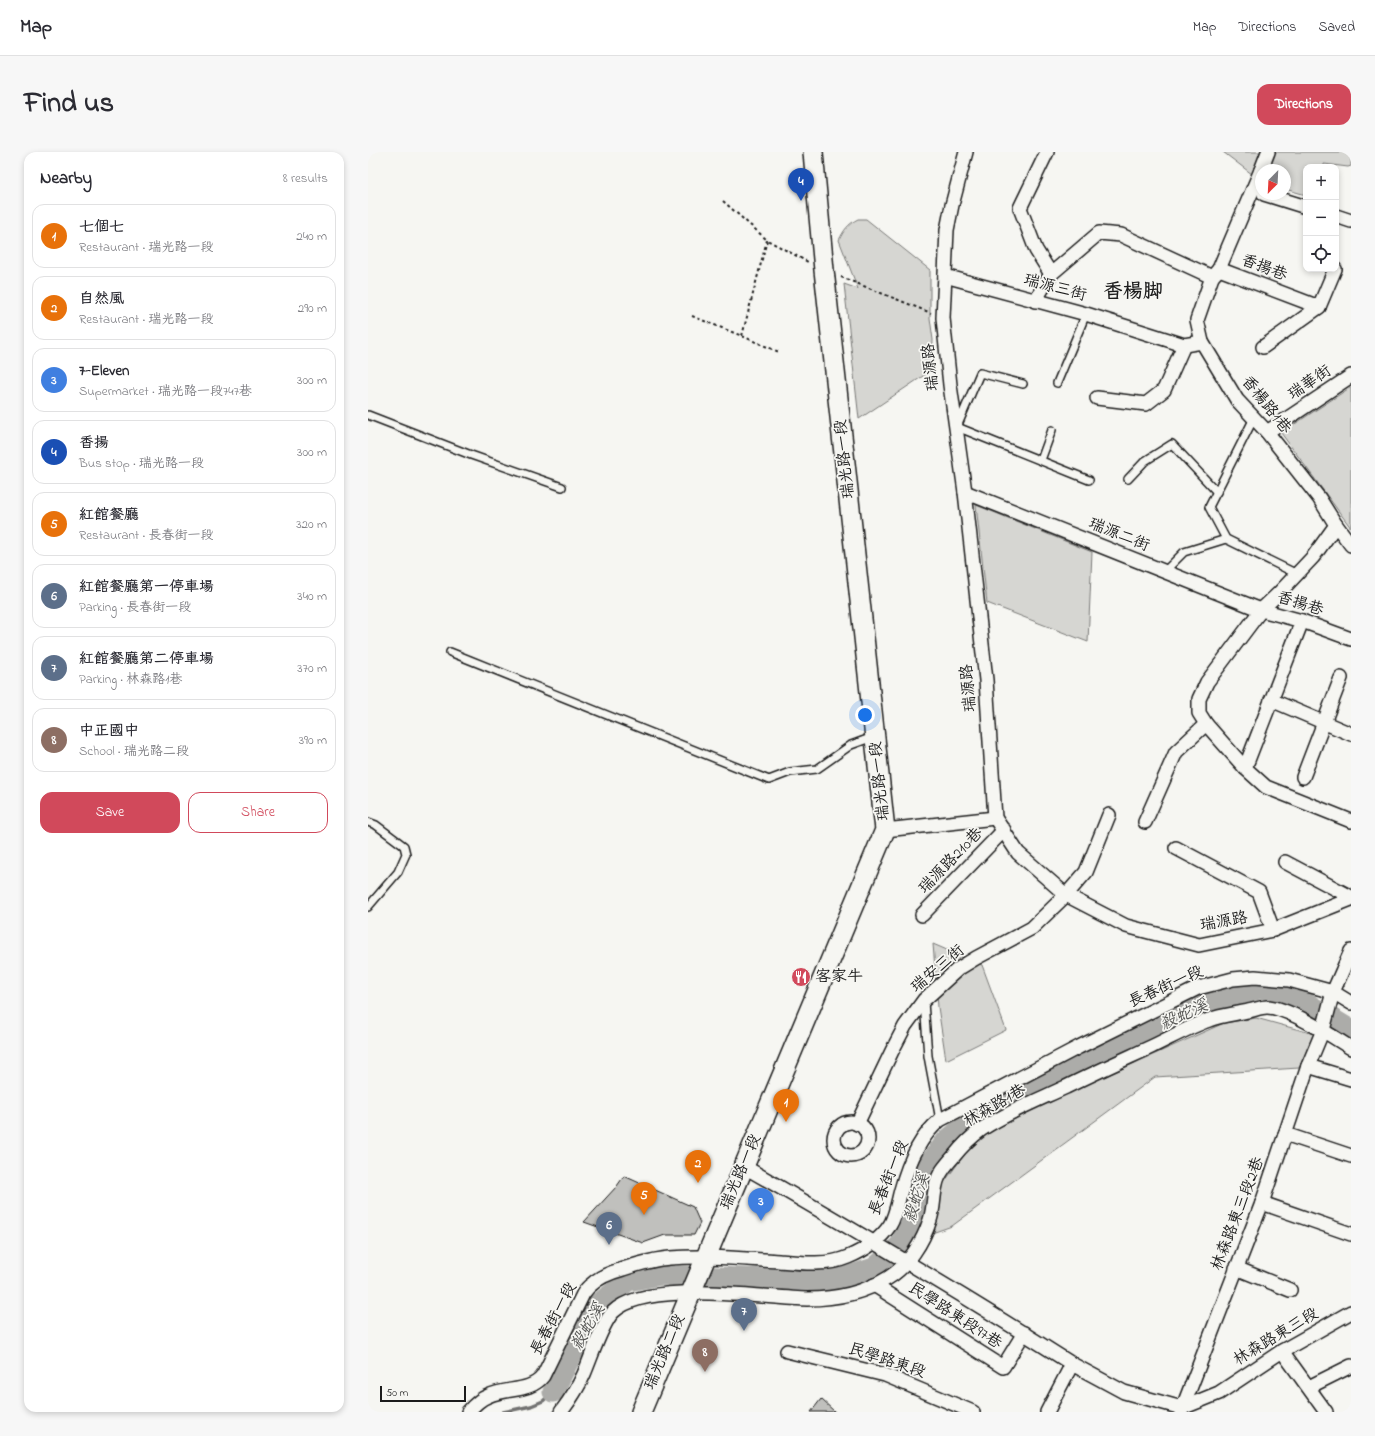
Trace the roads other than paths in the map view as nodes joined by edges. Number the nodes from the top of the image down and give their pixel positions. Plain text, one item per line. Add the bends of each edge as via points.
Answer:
1 (813, 152) edge
2 (966, 152) edge
3 (1047, 152) edge
4 (1265, 153) edge
5 (1262, 164) edge
6 (1255, 200) edge
7 (1282, 200) edge
8 (1303, 206) edge
9 (1339, 217) edge
10 (1351, 221) edge
11 (1334, 272) edge
12 (1216, 273) junction
13 (1051, 274) junction
14 (945, 276) junction
15 (1035, 301) junction
16 (1319, 307) junction
17 (1086, 314) junction
18 (1202, 342) junction
19 (1184, 345) junction
20 (1263, 347) dead end
21 (1351, 376) edge
22 (1057, 382) dead end
23 (1023, 384) dead end
24 (1097, 398) dead end
25 (368, 416) edge
26 (1254, 418) junction
27 (957, 427) junction
28 (1052, 430) dead end
29 (1267, 432) junction
30 (1041, 460) junction
31 (1128, 478) dead end
32 (1089, 480) dead end
33 (562, 487) dead end
34 (965, 492) junction
35 (1217, 492) junction
36 (1336, 525) junction
37 (1226, 539) junction
38 (1351, 545) edge
39 (1165, 571) junction
40 (1297, 574) junction
41 (1261, 610) junction
42 (1302, 621) junction
43 (1351, 639) edge
44 (450, 652) dead end
45 (1341, 678) dead end
46 (1271, 700) junction
47 (1324, 722) junction
48 (1206, 724) junction
49 (1351, 734) edge
50 (876, 736) junction
51 (1245, 768) junction
52 (1303, 777) dead end
53 (1108, 815) dead end
54 (995, 818) junction
55 (1351, 821) edge
56 (368, 822) edge
57 (1145, 822) dead end
58 (885, 830) junction
59 (1004, 830) junction
60 (1176, 848) dead end
61 (1285, 862) dead end
62 (1066, 895) junction
63 (1351, 898) edge
64 (368, 907) edge
65 (922, 915) dead end
66 (1273, 930) junction
67 (1351, 951) edge
68 (1333, 992) junction
69 (924, 1000) junction
70 (1351, 1003) edge
71 (1323, 1030) junction
72 (1351, 1048) edge
73 (1308, 1066) junction
74 (1351, 1079) edge
75 (940, 1120) junction
76 (857, 1124) dead end
77 (1285, 1134) junction
78 (1351, 1156) edge
79 (743, 1166) junction
80 (1262, 1203) junction
81 (1351, 1234) edge
82 (875, 1242) junction
83 (705, 1257) junction
84 (907, 1263) junction
85 (1236, 1268) junction
86 (874, 1285) junction
87 (1290, 1290) dead end
88 (690, 1293) junction
89 (1351, 1312) edge
90 (1024, 1333) junction
91 (787, 1351) dead end
92 (1282, 1351) junction
93 (1072, 1364) junction
94 (1351, 1366) edge
95 (1309, 1387) junction
96 (1181, 1410) edge
97 (468, 1412) edge
98 (561, 1412) edge
99 (641, 1412) edge
100 (973, 1412) edge
101 (1047, 1412) edge
102 (1326, 1412) edge

1 - 50 street, 瑞光路一段
2 - 14 street, 瑞源路 via 952,205
3 - 13 street via 1020,208 1036,250
4 - 5 street, 香楊路1巷
6 - 12 street, 香楊路1巷
7 - 8 street
9 - 10 street
11 - 16 street
12 - 13 street, 香揚巷 via 1121,235 1099,233
12 - 16 street, 香揚巷
12 - 18 street, 香楊路1巷 via 1197,320
13 - 15 street, 香揚巷
14 - 15 street, 瑞源三街
14 - 27 street, 瑞源路 via 943,318
15 - 17 street, 瑞源三街
16 - 20 street
17 - 19 street, 瑞源三街
17 - 22 lane
18 - 19 street, 瑞源三街
18 - 26 street, 香楊路1巷 via 1237,400
19 - 24 street via 1164,390 1146,404
21 - 29 street, 瑞華街
23 - 27 lane via 980,373
25 - 33 lane
26 - 29 street, 香楊路1巷
26 - 35 lane
27 - 30 lane
27 - 34 street, 瑞源路
28 - 30 lane
29 - 36 street, 香楊路1巷 via 1319,498
30 - 32 lane
31 - 35 lane via 1145,461 1172,444
34 - 39 street, 瑞源二街
34 - 54 street, 瑞源路 via 986,680
35 - 37 lane via 1209,507
36 - 38 street, 香楊路1巷
36 - 40 street
37 - 39 lane via 1184,552
37 - 40 lane
39 - 41 street, 瑞源二街
40 - 41 street
41 - 42 street, 香揚巷
41 - 48 street via 1207,682 1199,698 1199,713
42 - 43 street, 香揚巷
42 - 46 street
44 - 50 lane via 769,780 790,772 817,769 851,745
45 - 47 street
46 - 47 street
46 - 51 street
47 - 49 street
47 - 52 street
48 - 51 street
48 - 57 street via 1176,752
50 - 58 street, 瑞光路一段
51 - 55 street via 1266,787
53 - 62 street, 瑞安三街 via 1086,872
54 - 58 street
54 - 59 street, 瑞源路
56 - 64 lane via 404,846 406,854 398,872
58 - 79 street, 瑞光路一段
59 - 62 street, 瑞源路 via 1018,853
59 - 65 street, 瑞源路210巷
60 - 66 street via 1259,892
61 - 63 street
62 - 66 street, 瑞源路 via 1126,926 1199,945
62 - 69 street, 瑞安三街 via 1032,928 958,969
63 - 66 street, 瑞源路
67 - 68 street, 林森路東三段2巷
68 - 70 street
68 - 71 street, 林森路東三段2巷
68 - 75 street, 長春街一段 via 1289,980 1255,977 1198,988
69 - 75 lane via 928,1056
69 - 76 street, 瑞安三街 via 905,1026
71 - 72 street, 林森路1巷
71 - 73 street, 林森路東三段2巷
71 - 84 street, 林森路1巷 via 1285,1011 1268,1007 1209,1020 1000,1119 967,1142 940,1175 930,1219
73 - 74 street
73 - 77 street, 林森路東三段2巷
75 - 82 street, 長春街一段 via 923,1137 904,1182 891,1224
77 - 78 street
77 - 80 street, 林森路東三段2巷
79 - 82 street
79 - 83 street, 瑞光路一段
80 - 81 street
80 - 85 street, 林森路東三段2巷
82 - 83 street, 長春街一段 via 846,1258 829,1262
82 - 84 street
83 - 88 street, 瑞光路一段
83 - 97 street, 長春街一段 via 653,1260 603,1277 583,1294 539,1382 532,1386 488,1395
84 - 86 street, 林森路1巷 via 886,1280
84 - 90 street
85 - 87 street, 林森路東三段
85 - 96 street, 林森路東三段2巷
86 - 88 street, 林森路1巷 via 843,1295 808,1299
86 - 90 street, 民學路東段97巷 via 1003,1367
88 - 98 street, 林森路1巷 via 643,1297 614,1311 606,1323 583,1378
88 - 99 street, 瑞光路二段
89 - 92 street, 林森路東三段
90 - 93 street
91 - 100 street, 民學路東段 via 886,1375
92 - 95 street
92 - 96 street, 林森路東三段 via 1219,1392
93 - 96 street via 1124,1392
93 - 101 street
94 - 95 street
95 - 102 street

